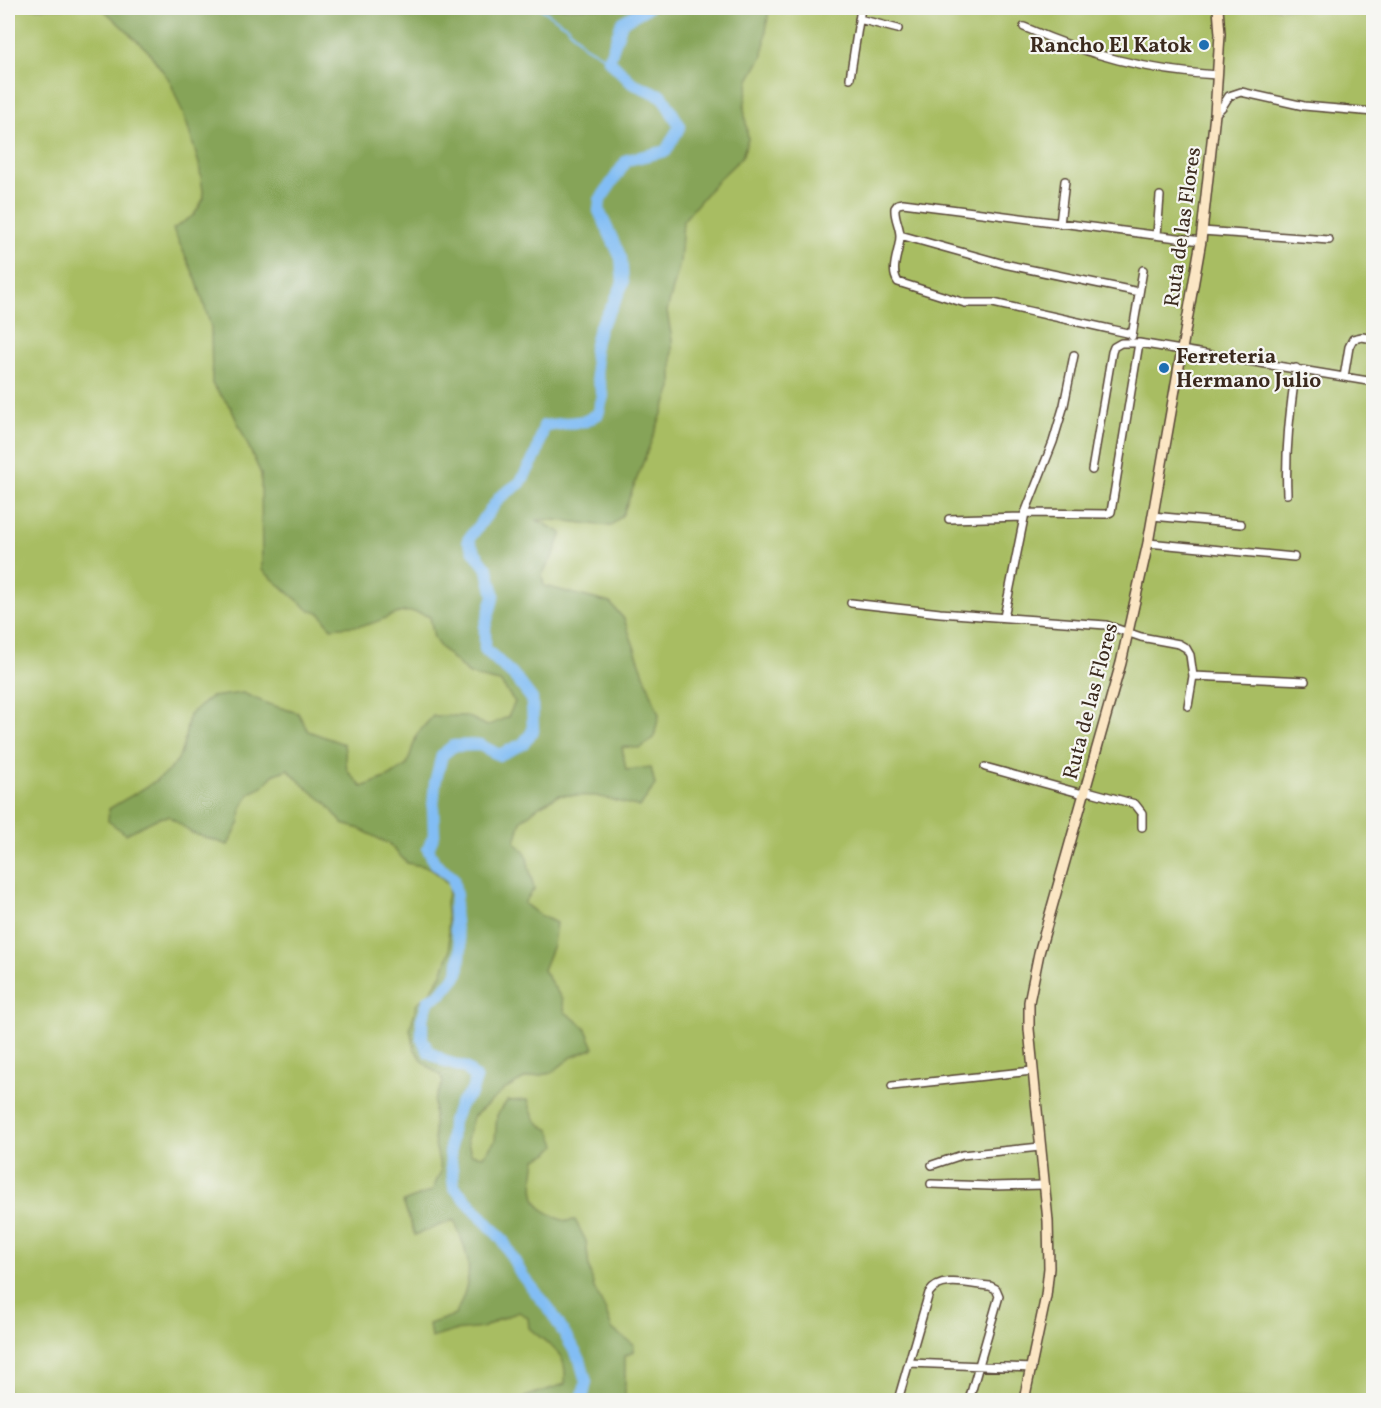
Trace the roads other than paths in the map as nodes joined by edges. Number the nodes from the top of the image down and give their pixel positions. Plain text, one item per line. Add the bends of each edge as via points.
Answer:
1 (861, 8) edge
2 (1218, 8) edge
3 (859, 19) junction
4 (1024, 27) dead end
5 (898, 29) dead end
6 (1217, 75) junction
7 (850, 78) dead end
8 (1374, 112) edge
9 (1215, 114) junction
10 (1065, 181) dead end
11 (1160, 196) dead end
12 (1060, 224) junction
13 (900, 235) junction
14 (1156, 235) junction
15 (1202, 236) junction
16 (1329, 240) dead end
17 (1143, 270) dead end
18 (1139, 292) junction
19 (1374, 339) edge
20 (1134, 340) junction
21 (1183, 348) junction
22 (1074, 355) dead end
23 (1296, 368) junction
24 (1344, 377) junction
25 (1374, 382) edge
26 (1092, 470) dead end
27 (1287, 494) dead end
28 (1024, 515) junction
29 (1152, 516) junction
30 (949, 519) dead end
31 (1241, 524) dead end
32 (1148, 543) junction
33 (1294, 557) dead end
34 (851, 603) dead end
35 (1004, 617) junction
36 (1127, 632) junction
37 (1193, 676) junction
38 (1305, 681) dead end
39 (1188, 706) dead end
40 (985, 767) dead end
41 (1084, 792) junction
42 (1142, 827) dead end
43 (1032, 1071) junction
44 (892, 1086) dead end
45 (1040, 1147) junction
46 (932, 1165) dead end
47 (931, 1184) dead end
48 (1044, 1185) junction
49 (910, 1363) junction
50 (979, 1365) junction
51 (1032, 1368) junction
52 (898, 1401) edge
53 (969, 1401) edge
54 (1024, 1401) edge

1 - 3 street
2 - 6 main road, Ruta de las Flores
3 - 5 street
3 - 7 street
4 - 6 street via 1122,62 1172,72
6 - 9 main road, Ruta de las Flores
8 - 9 street via 1304,106 1241,92 1228,96
9 - 15 main road, Ruta de las Flores
10 - 12 street
11 - 14 street
12 - 13 street via 903,203 895,208
12 - 14 street
13 - 18 street via 1004,264
13 - 20 street via 895,277 906,286 965,303 993,303
14 - 15 street
15 - 16 street
15 - 21 main road, Ruta de las Flores
17 - 18 street
18 - 20 street
19 - 24 street via 1353,339
20 - 21 street
20 - 26 street via 1117,344 1112,352
20 - 28 street via 1111,512
21 - 23 street
21 - 29 main road, Ruta de las Flores
22 - 28 street via 1053,442
23 - 24 street
23 - 27 street via 1287,441
24 - 25 street
28 - 30 street
28 - 35 street
29 - 31 street
29 - 32 main road, Ruta de las Flores
32 - 33 street
32 - 36 main road, Ruta de las Flores
34 - 35 street
35 - 36 street via 1106,625
36 - 37 street via 1186,648
36 - 41 main road, Ruta de las Flores
37 - 38 street
37 - 39 street
40 - 41 street
41 - 42 street via 1135,804 1142,813
41 - 43 main road, Ruta de las Flores via 1032,980
43 - 44 street
43 - 45 main road, Ruta de las Flores
45 - 46 street via 962,1155
45 - 48 main road, Ruta de las Flores
47 - 48 street
48 - 51 main road, Ruta de las Flores via 1049,1268
49 - 50 street
49 - 50 street via 928,1293 932,1287 946,1283 990,1286 999,1296
49 - 52 street
50 - 51 street
50 - 53 street
51 - 54 main road, Ruta de las Flores

